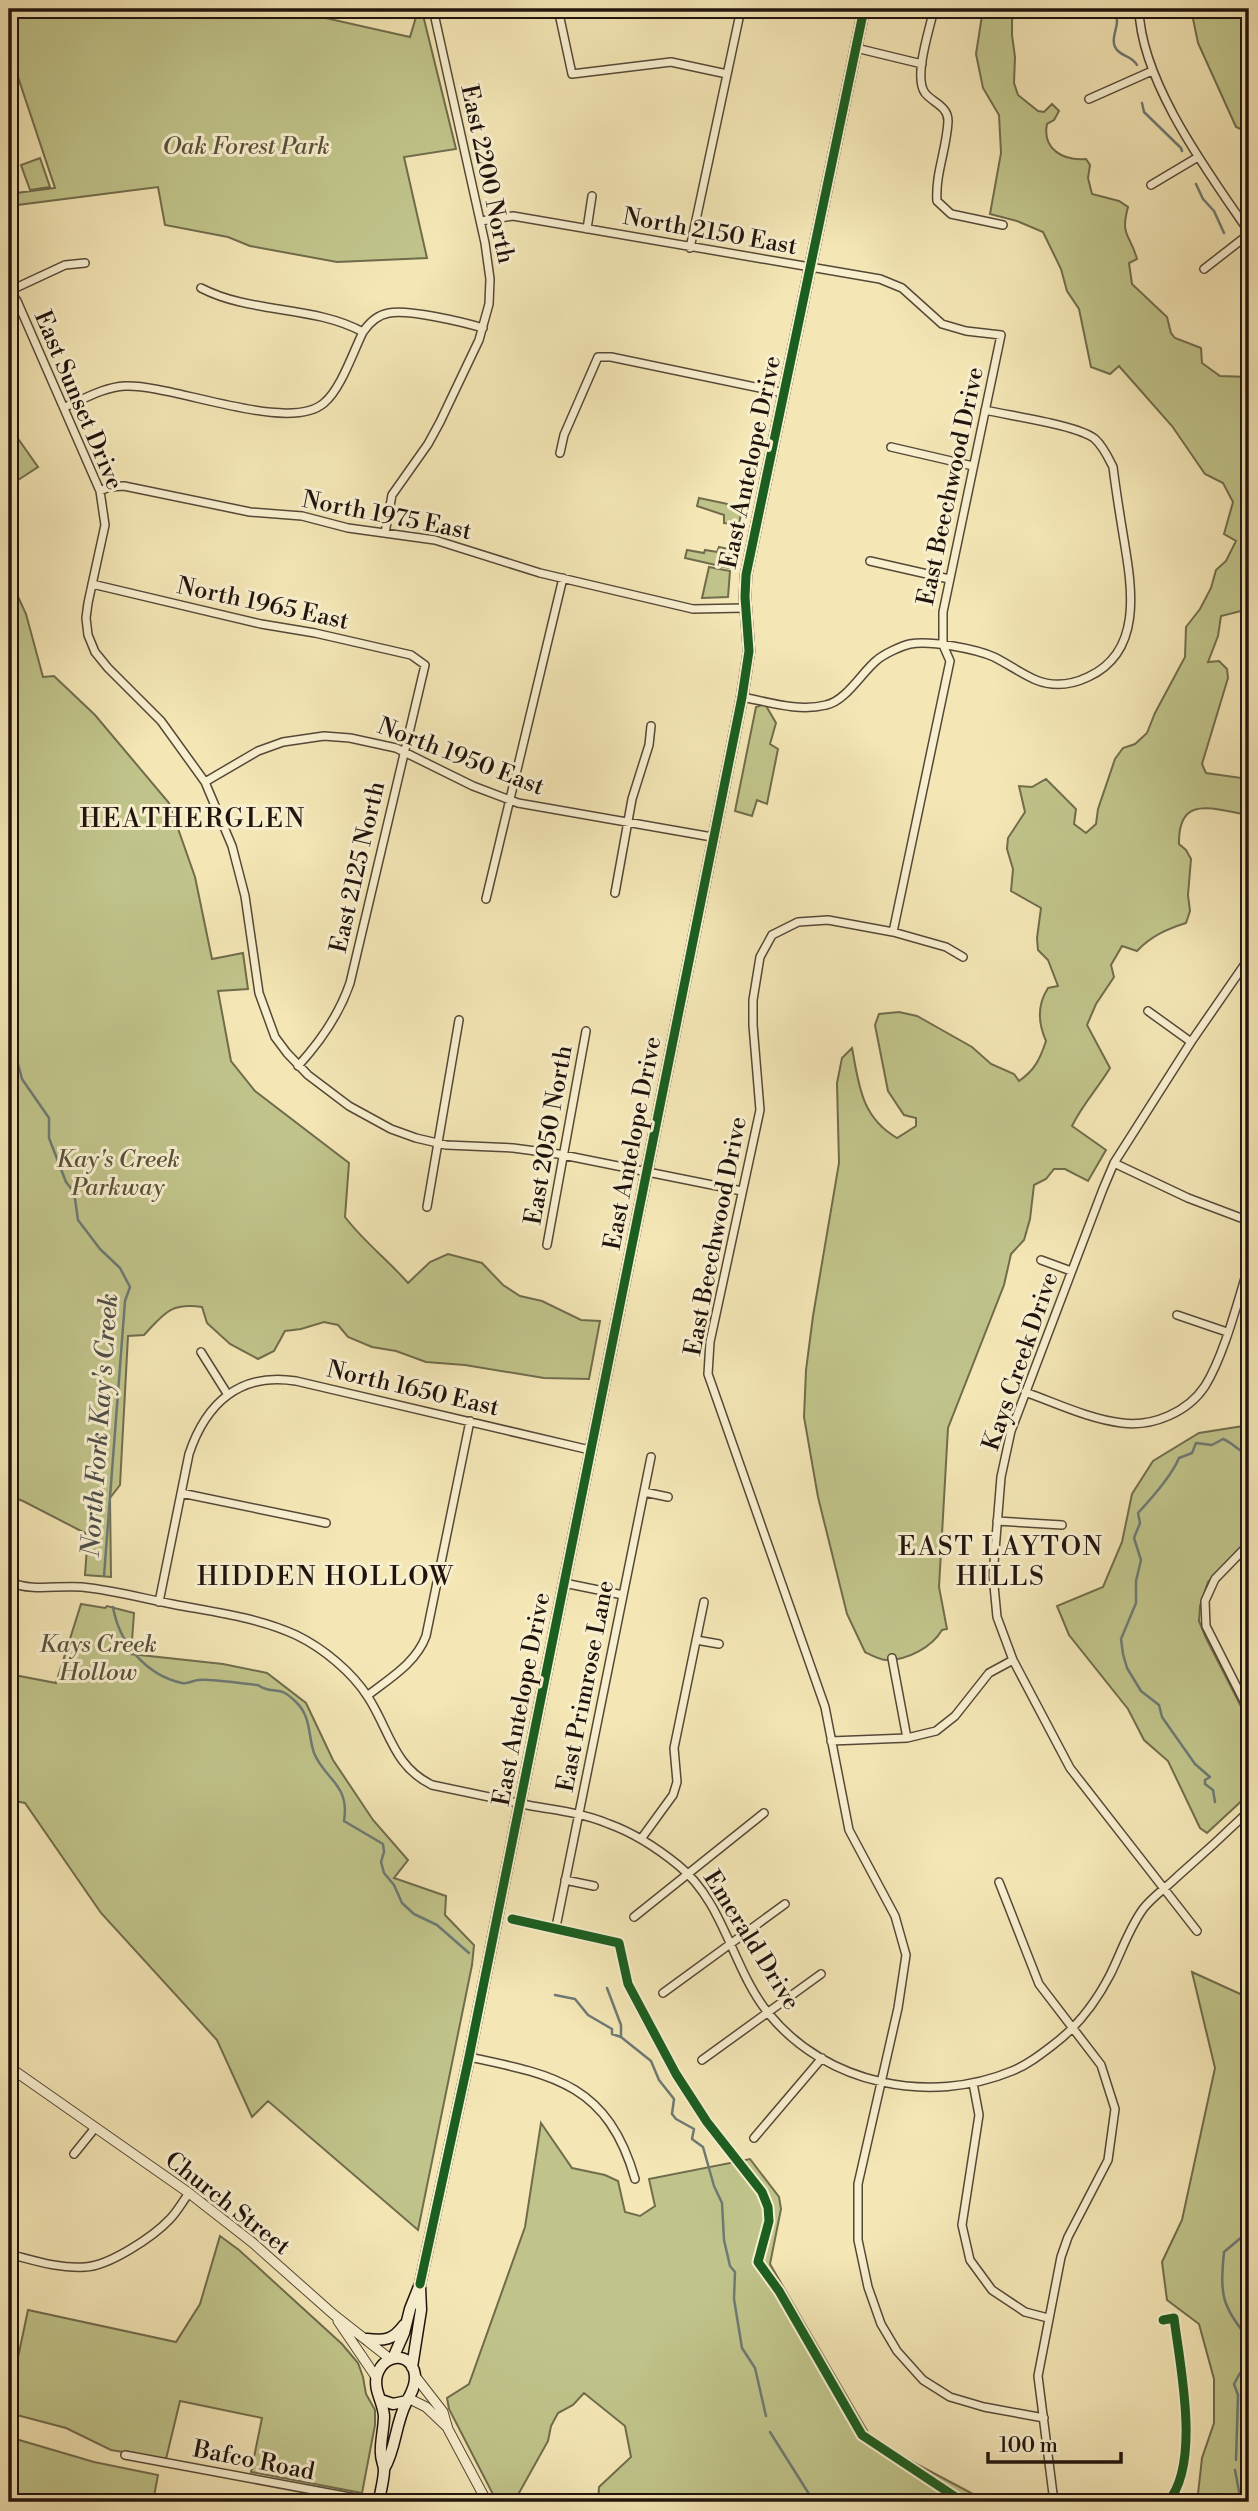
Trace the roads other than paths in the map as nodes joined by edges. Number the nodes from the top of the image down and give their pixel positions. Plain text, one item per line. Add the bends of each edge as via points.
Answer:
1 (433, 9) edge
2 (558, 9) edge
3 (741, 9) edge
4 (864, 9) edge
5 (934, 9) edge
6 (1139, 9) edge
7 (856, 48) junction
8 (922, 64) junction
9 (1152, 71) junction
10 (727, 74) junction
11 (1089, 99) dead end
12 (1198, 157) junction
13 (1151, 185) dead end
14 (592, 196) dead end
15 (481, 221) junction
16 (1003, 225) dead end
17 (587, 229) junction
18 (1249, 233) edge
19 (690, 248) junction
20 (85, 263) dead end
21 (811, 269) junction
22 (1204, 269) dead end
23 (201, 288) dead end
24 (9, 291) edge
25 (483, 328) junction
26 (363, 332) junction
27 (1001, 335) joint
28 (784, 393) junction
29 (65, 408) junction
30 (985, 410) junction
31 (891, 447) dead end
32 (560, 453) dead end
33 (973, 466) junction
34 (100, 491) junction
35 (385, 533) junction
36 (870, 561) dead end
37 (563, 578) junction
38 (950, 579) junction
39 (92, 584) junction
40 (745, 608) junction
41 (943, 645) junction
42 (425, 665) joint
43 (742, 696) junction
44 (651, 726) dead end
45 (405, 752) junction
46 (205, 782) junction
47 (510, 800) junction
48 (628, 821) junction
49 (712, 837) junction
50 (1249, 846) edge
51 (1249, 866) edge
52 (615, 893) dead end
53 (486, 899) dead end
54 (893, 932) junction
55 (963, 957) dead end
56 (1249, 958) edge
57 (1148, 1011) dead end
58 (458, 1020) dead end
59 (586, 1031) dead end
60 (1191, 1042) junction
61 (298, 1066) junction
62 (438, 1144) junction
63 (565, 1155) junction
64 (1114, 1163) junction
65 (646, 1171) junction
66 (742, 1191) junction
67 (427, 1207) dead end
68 (1249, 1221) edge
69 (547, 1245) dead end
70 (1041, 1260) dead end
71 (1249, 1265) edge
72 (1072, 1271) junction
73 (1177, 1315) dead end
74 (1227, 1332) junction
75 (201, 1352) dead end
76 (1025, 1392) junction
77 (228, 1395) junction
78 (470, 1421) junction
79 (590, 1450) junction
80 (651, 1457) dead end
81 (644, 1492) junction
82 (181, 1493) junction
83 (667, 1497) dead end
84 (997, 1521) junction
85 (326, 1523) dead end
86 (1062, 1525) dead end
87 (1249, 1544) edge
88 (9, 1582) edge
89 (564, 1583) junction
90 (623, 1595) junction
91 (159, 1602) junction
92 (704, 1602) dead end
93 (696, 1640) junction
94 (719, 1644) dead end
95 (892, 1658) dead end
96 (1013, 1660) junction
97 (367, 1696) junction
98 (1249, 1711) edge
99 (907, 1738) junction
100 (831, 1741) junction
101 (519, 1803) junction
102 (1249, 1811) edge
103 (764, 1813) dead end
104 (579, 1815) junction
105 (642, 1839) junction
106 (688, 1874) junction
107 (565, 1880) junction
108 (999, 1882) dead end
109 (594, 1886) dead end
110 (1164, 1889) junction
111 (785, 1904) dead end
112 (634, 1917) dead end
113 (557, 1922) dead end
114 (1197, 1931) dead end
115 (732, 1944) junction
116 (821, 1974) dead end
117 (663, 1993) dead end
118 (768, 2014) junction
119 (1072, 2028) junction
120 (468, 2057) junction
121 (822, 2058) junction
122 (702, 2060) dead end
123 (9, 2067) edge
124 (883, 2083) junction
125 (973, 2084) junction
126 (95, 2128) junction
127 (754, 2138) dead end
128 (74, 2154) dead end
129 (635, 2179) dead end
130 (189, 2193) junction
131 (9, 2254) edge
132 (420, 2284) junction
133 (333, 2314) junction
134 (1048, 2318) junction
135 (407, 2320) junction
136 (367, 2339) junction
137 (391, 2358) junction
138 (414, 2371) junction
139 (376, 2377) junction
140 (381, 2400) junction
141 (408, 2400) junction
142 (1044, 2418) junction
143 (448, 2429) junction
144 (125, 2455) dead end
145 (384, 2469) junction
146 (378, 2502) edge
147 (487, 2502) edge
148 (1054, 2502) edge

1 - 15 street, East 2200 North
2 - 10 street via 572,74 671,62
3 - 10 street
4 - 7 main road, East Antelope Drive
5 - 8 street
6 - 9 street
7 - 8 street
7 - 21 main road, East Antelope Drive
8 - 16 street via 920,80 926,93 948,118 937,201 951,214
9 - 11 street
9 - 12 street
10 - 19 street
12 - 13 street
12 - 18 street
14 - 17 street
15 - 17 street, North 2150 East via 513,216
15 - 25 street, East 2200 North via 490,279
17 - 19 street, North 2150 East
18 - 22 street
19 - 21 street, North 2150 East
20 - 24 street via 65,265
21 - 27 street, North 2150 East via 880,279 902,288 942,324
21 - 28 main road, East Antelope Drive
23 - 26 street via 221,298 327,319
24 - 29 street, East Sunset Drive
25 - 26 street via 400,312 374,319
25 - 35 street, East 2200 North via 428,444 398,482
26 - 29 street via 334,392 303,414 127,386 101,391
27 - 30 street, East Beechwood Drive
28 - 32 street via 598,357
28 - 40 main road, East Antelope Drive via 746,575
29 - 34 street, East Sunset Drive
30 - 33 street, East Beechwood Drive
30 - 41 street via 1071,429 1094,438 1107,454 1113,467 1132,592 1130,614 1124,640 1111,660 1096,674 1075,683 1039,681 991,656
31 - 33 street
33 - 38 street, East Beechwood Drive
34 - 35 street, North 1975 East via 124,486
34 - 39 street, East Sunset Drive via 105,525
35 - 37 street, North 1975 East via 435,540
36 - 38 street
37 - 40 street, North 1975 East via 693,609
37 - 47 street
38 - 41 street, East Beechwood Drive via 943,611
39 - 42 street, North 1965 East via 411,655
39 - 46 street, East Sunset Drive via 86,618 95,652 161,721
40 - 43 main road, East Antelope Drive via 749,651
41 - 43 street via 911,644 877,659 828,705 795,708
41 - 54 street, East Beechwood Drive via 950,661
42 - 45 street, East 2125 North
43 - 49 main road, East Antelope Drive
44 - 48 street
45 - 46 street, North 1950 East via 351,738 304,738 258,751
45 - 47 street, North 1950 East
45 - 61 street, East 2125 North via 344,1001
46 - 61 street, East Sunset Drive via 232,846 266,1016 275,1037
47 - 48 street, North 1950 East
47 - 53 street
48 - 49 street, North 1950 East
48 - 52 street
49 - 65 main road, East Antelope Drive
50 - 51 street
54 - 55 street, East Beechwood Drive via 946,947
54 - 66 street, East Beechwood Drive via 828,920 798,922 772,935 760,957 753,1000 760,1110
56 - 60 street, Kays Creek Drive
57 - 60 street
58 - 62 street
59 - 63 street, East 2050 North
60 - 64 street, Kays Creek Drive
61 - 62 street, East Sunset Drive via 349,1107 391,1129
62 - 63 street, East Sunset Drive
62 - 67 street
63 - 65 street, East Sunset Drive
63 - 69 street, East 2050 North
64 - 68 street
64 - 72 street, Kays Creek Drive
65 - 66 street, East Sunset Drive
65 - 79 main road, East Antelope Drive
66 - 100 street, East Beechwood Drive via 710,1342 708,1374 825,1707
70 - 72 street
71 - 74 street
72 - 76 street, Kays Creek Drive
73 - 74 street
74 - 76 street via 1204,1387 1181,1411 1152,1422 1123,1423
75 - 77 street
76 - 84 street, Kays Creek Drive via 1001,1477
77 - 78 street, North 1650 East via 260,1380 281,1378
77 - 82 street via 201,1423
78 - 79 street, North 1650 East
78 - 97 street via 421,1650
79 - 89 main road, East Antelope Drive
80 - 81 street, East Primrose Lane
81 - 83 street
81 - 90 street, East Primrose Lane
82 - 85 street
82 - 91 street
84 - 86 street
84 - 96 street, Kays Creek Drive via 993,1575 997,1617
87 - 98 street via 1215,1579 1205,1601 1206,1626
88 - 91 street, Emerald Drive via 31,1588 85,1587
89 - 90 street
89 - 101 main road, East Antelope Drive
90 - 104 street, East Primrose Lane
91 - 97 street, Emerald Drive via 252,1620 297,1636 341,1667
92 - 93 street
93 - 94 street
93 - 105 street via 674,1748 677,1782
95 - 99 street
96 - 99 street via 989,1673 956,1716 936,1731
96 - 110 street, Kays Creek Drive via 1070,1768
97 - 101 street, Emerald Drive via 402,1763 416,1777 432,1785
99 - 100 street
100 - 124 street, East Beechwood Drive via 849,1830 895,1916 905,1955
101 - 104 street, Emerald Drive
101 - 120 main road, East Antelope Drive
102 - 110 street, Emerald Drive
103 - 106 street
104 - 105 street, Emerald Drive
104 - 107 street, East Primrose Lane
105 - 106 street, Emerald Drive
106 - 112 street
106 - 115 street, Emerald Drive
107 - 109 street
107 - 113 street, East Primrose Lane
108 - 119 street via 1039,1984
110 - 114 street, Kays Creek Drive
110 - 119 street, Emerald Drive via 1127,1933 1110,1975
111 - 115 street
115 - 117 street
115 - 118 street, Emerald Drive
116 - 118 street
118 - 121 street, Emerald Drive
118 - 122 street
119 - 125 street, Emerald Drive via 1014,2070
119 - 134 street via 1101,2065 1115,2109 1114,2127 1108,2160 1068,2236
120 - 129 street via 558,2080 593,2102 620,2137
120 - 132 main road, East Antelope Drive
121 - 124 street, Emerald Drive via 844,2071
121 - 127 street
123 - 126 street, Church Street
124 - 125 street, Emerald Drive via 925,2087
124 - 142 street, East Beechwood Drive via 858,2184 858,2240 867,2287 881,2324 923,2380 950,2397
125 - 134 street via 979,2115 962,2225 970,2260 992,2290 1025,2312
126 - 128 street
126 - 130 street, Church Street
130 - 131 street via 156,2232 105,2263 67,2267
130 - 133 street, Church Street
132 - 135 main road, East Antelope Drive
132 - 138 main road, East Antelope Drive
133 - 136 street, Church Street
133 - 139 street, Church Street
134 - 142 street via 1038,2376
135 - 136 main road via 392,2338
135 - 137 main road, East Antelope Drive
136 - 137 street, Church Street
137 - 138 main road via 407,2361
137 - 139 main road
138 - 141 main road via 415,2385
138 - 143 street via 443,2412
139 - 140 main road
140 - 141 main road via 393,2404
140 - 145 main road
141 - 143 street via 428,2409
141 - 145 main road
142 - 148 street
143 - 147 street
144 - 146 street, Bafco Road
145 - 146 main road

